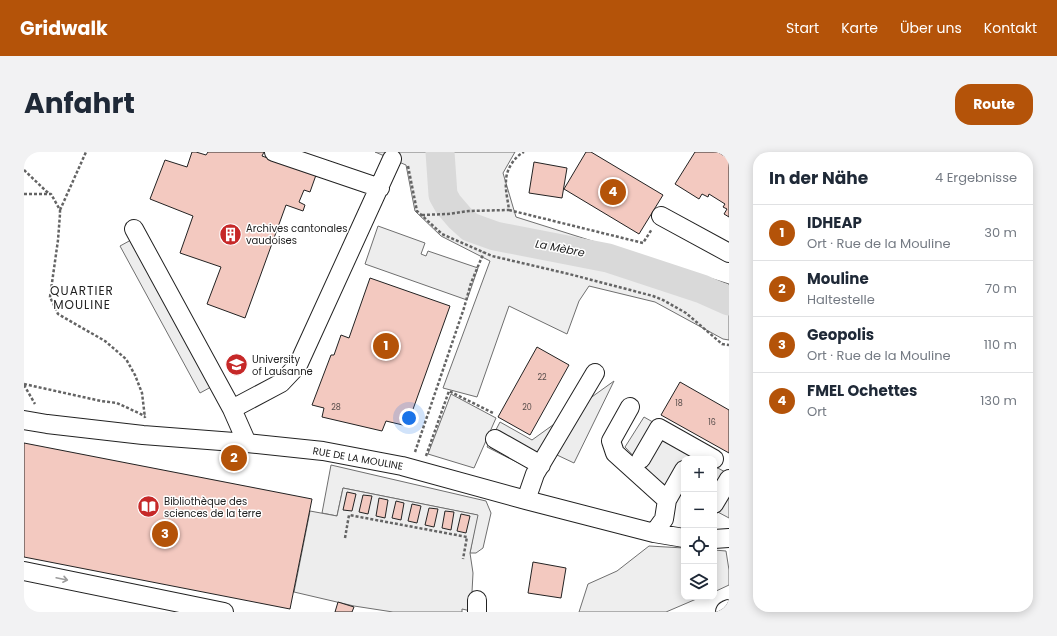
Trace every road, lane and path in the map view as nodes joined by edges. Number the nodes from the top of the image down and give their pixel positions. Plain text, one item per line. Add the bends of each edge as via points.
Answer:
1 (86, 152) edge
2 (274, 152) edge
3 (524, 152) edge
4 (400, 162) joint
5 (24, 170) edge
6 (380, 188) junction
7 (24, 194) edge
8 (51, 194) junction
9 (60, 210) junction
10 (509, 210) junction
11 (422, 215) junction
12 (660, 216) joint
13 (134, 229) dead end
14 (484, 252) junction
15 (729, 252) edge
16 (729, 345) edge
17 (595, 373) dead end
18 (24, 384) edge
19 (630, 407) dead end
20 (232, 409) junction
21 (493, 412) dead end
22 (145, 416) junction
23 (24, 420) edge
24 (143, 435) junction
25 (495, 439) dead end
26 (247, 443) junction
27 (693, 454) edge
28 (641, 459) dead end
29 (717, 461) edge
30 (540, 466) junction
31 (729, 468) edge
32 (416, 470) junction
33 (681, 475) edge
34 (729, 479) edge
35 (717, 499) edge
36 (526, 500) junction
37 (667, 500) junction
38 (654, 533) junction
39 (345, 538) dead end
40 (681, 538) edge
41 (729, 538) edge
42 (717, 540) edge
43 (463, 559) dead end
44 (24, 571) edge
45 (224, 612) edge

1 - 9 path
2 - 6 street
3 - 10 path via 511,164 506,180
4 - 6 street
4 - 11 path via 416,211
5 - 8 path
6 - 20 street via 298,365 281,383
7 - 8 path
8 - 9 path
9 - 22 path via 50,297 58,314 105,341 126,359 142,393
10 - 11 path
10 - 12 path via 642,244
11 - 14 path via 442,234
12 - 15 street
13 - 20 street
14 - 16 path via 653,296 686,313 722,344
14 - 32 path via 471,283
17 - 30 street
18 - 22 path via 101,401 117,402
19 - 37 street via 611,441 615,453
20 - 26 street
21 - 32 path via 449,391 427,451
22 - 24 path
23 - 24 street, RUE DE LA MOULINE
24 - 26 street, RUE DE LA MOULINE
25 - 30 street
26 - 32 street, RUE DE LA MOULINE via 323,451
27 - 28 street via 659,428
29 - 31 street
30 - 36 street
32 - 36 street, RUE DE LA MOULINE
33 - 37 street
34 - 35 street
36 - 38 street, RUE DE LA MOULINE
37 - 38 street via 664,519
38 - 40 street, RUE DE LA MOULINE
39 - 43 path via 349,515 467,537
41 - 42 street
44 -> 45 street

